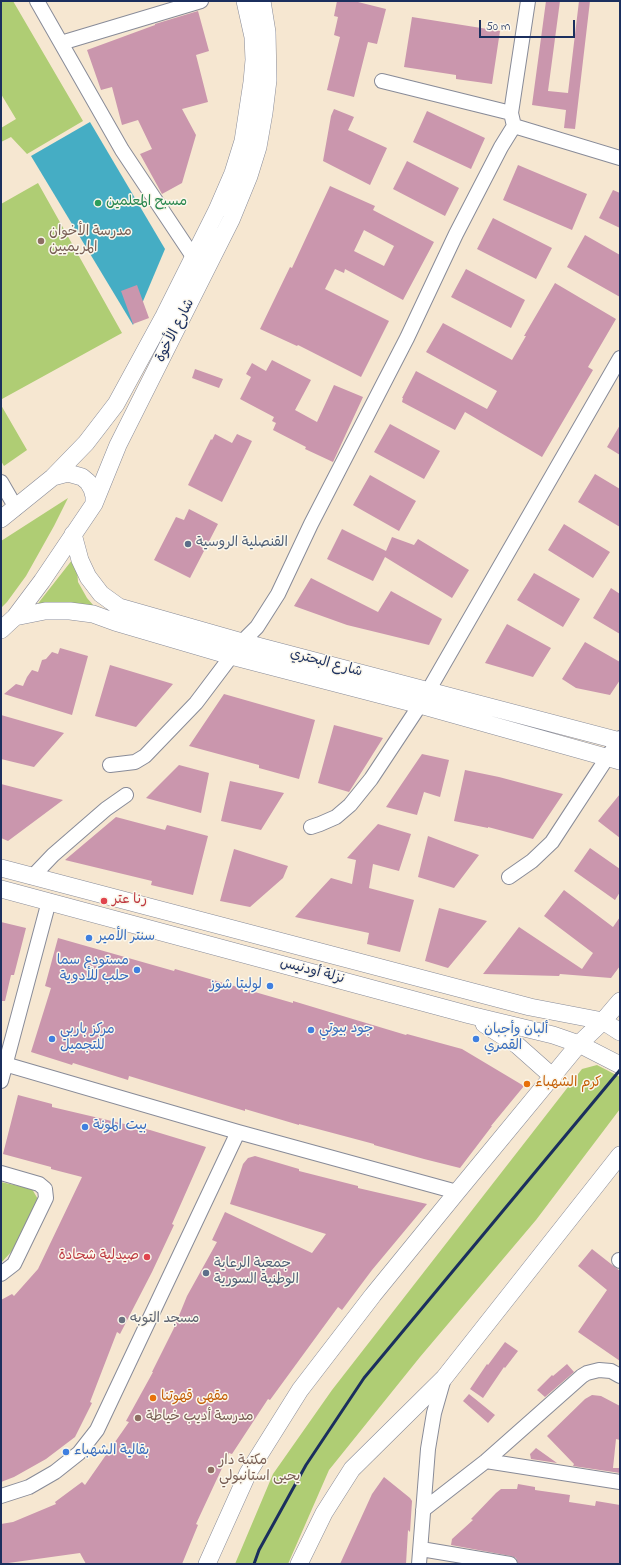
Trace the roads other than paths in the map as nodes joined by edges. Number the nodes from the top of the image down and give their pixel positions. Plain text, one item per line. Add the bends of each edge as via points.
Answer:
1 (37, 1) edge
2 (201, 1) edge
3 (245, 1) edge
4 (262, 1) edge
5 (528, 1) edge
6 (61, 43) junction
7 (382, 81) dead end
8 (513, 119) junction
9 (620, 158) edge
10 (194, 258) junction
11 (206, 271) junction
12 (620, 358) edge
13 (53, 477) junction
14 (1, 482) edge
15 (94, 504) junction
16 (16, 508) junction
17 (1, 519) edge
18 (73, 534) junction
19 (16, 617) junction
20 (1, 630) edge
21 (242, 642) junction
22 (232, 656) junction
23 (430, 691) junction
24 (420, 706) junction
25 (619, 740) edge
26 (614, 759) edge
27 (110, 765) dead end
28 (126, 795) dead end
29 (311, 827) dead end
30 (1, 868) edge
31 (32, 877) junction
32 (509, 877) dead end
33 (1, 889) edge
34 (49, 901) junction
35 (620, 1001) edge
36 (470, 1015) junction
37 (603, 1021) junction
38 (620, 1032) edge
39 (580, 1044) junction
40 (3, 1064) edge
41 (620, 1065) edge
42 (553, 1077) junction
43 (1, 1081) edge
44 (238, 1132) junction
45 (620, 1155) edge
46 (1, 1173) edge
47 (457, 1192) junction
48 (1, 1274) edge
49 (620, 1376) edge
50 (444, 1378) junction
51 (486, 1461) junction
52 (620, 1482) edge
53 (1, 1496) edge
54 (423, 1510) junction
55 (420, 1549) junction
56 (207, 1564) edge
57 (299, 1564) edge
58 (420, 1564) edge
59 (510, 1564) edge

1 - 6 street
2 - 6 street
3 - 10 main road, شارع الأخوة via 253,37 254,60 243,141 218,210
4 - 11 main road, شارع الأخوة via 267,32 268,80 258,147 232,220
5 - 8 street
6 - 10 street via 122,150
7 - 8 street
8 - 9 street
8 - 21 street via 407,338 311,524 278,594 258,628
10 - 11 street
10 - 13 main road, شارع الأخوة via 116,404 86,443
11 - 15 main road, شارع الأخوة via 118,446
12 - 23 street
13 - 15 main road via 68,473 82,477 92,489
13 - 16 main road, شارع الأخوة
14 - 16 street
15 - 18 main road, شارع الأخوة
16 - 17 main road, شارع الأخوة
18 - 19 main road, شارع الأخوة
18 - 21 main road, شارع البحتري via 88,577 101,594 119,607
19 - 20 main road, شارع الأخوة
19 - 22 main road via 70,611 93,614
21 - 22 street
21 - 23 main road, شارع البحتري
22 - 24 main road
22 - 27 street via 196,703 146,756 135,762
23 - 24 street
23 - 25 main road, شارع البحتري
24 - 26 main road
24 - 29 street via 371,779 350,805 332,819
25 - 26 street
26 - 32 street via 552,842
28 - 31 street via 52,855
30 - 31 main road
31 - 37 main road via 530,1007
33 - 34 main road, نزلة أودنيس
34 - 36 main road, نزلة أودنيس
34 - 40 street
35 - 37 main road
36 - 39 main road, نزلة أودنيس
36 - 42 main road via 517,1045
37 - 38 main road
37 - 39 main road
39 - 41 main road, نزلة أودنيس
39 - 42 main road
40 - 43 street
40 - 44 street
42 - 47 main road
44 - 47 street
44 - 53 street via 97,1430 79,1453 55,1472 29,1487
45 - 50 main road
46 - 48 street via 39,1184 45,1189 46,1198 14,1264
47 - 56 main road via 300,1390 248,1473
49 - 51 street via 611,1371 587,1372
50 - 54 street via 434,1413 428,1449
50 - 57 main road via 352,1469 324,1513
51 - 52 street
51 - 54 street
54 - 55 street
55 - 58 street
55 - 59 street

